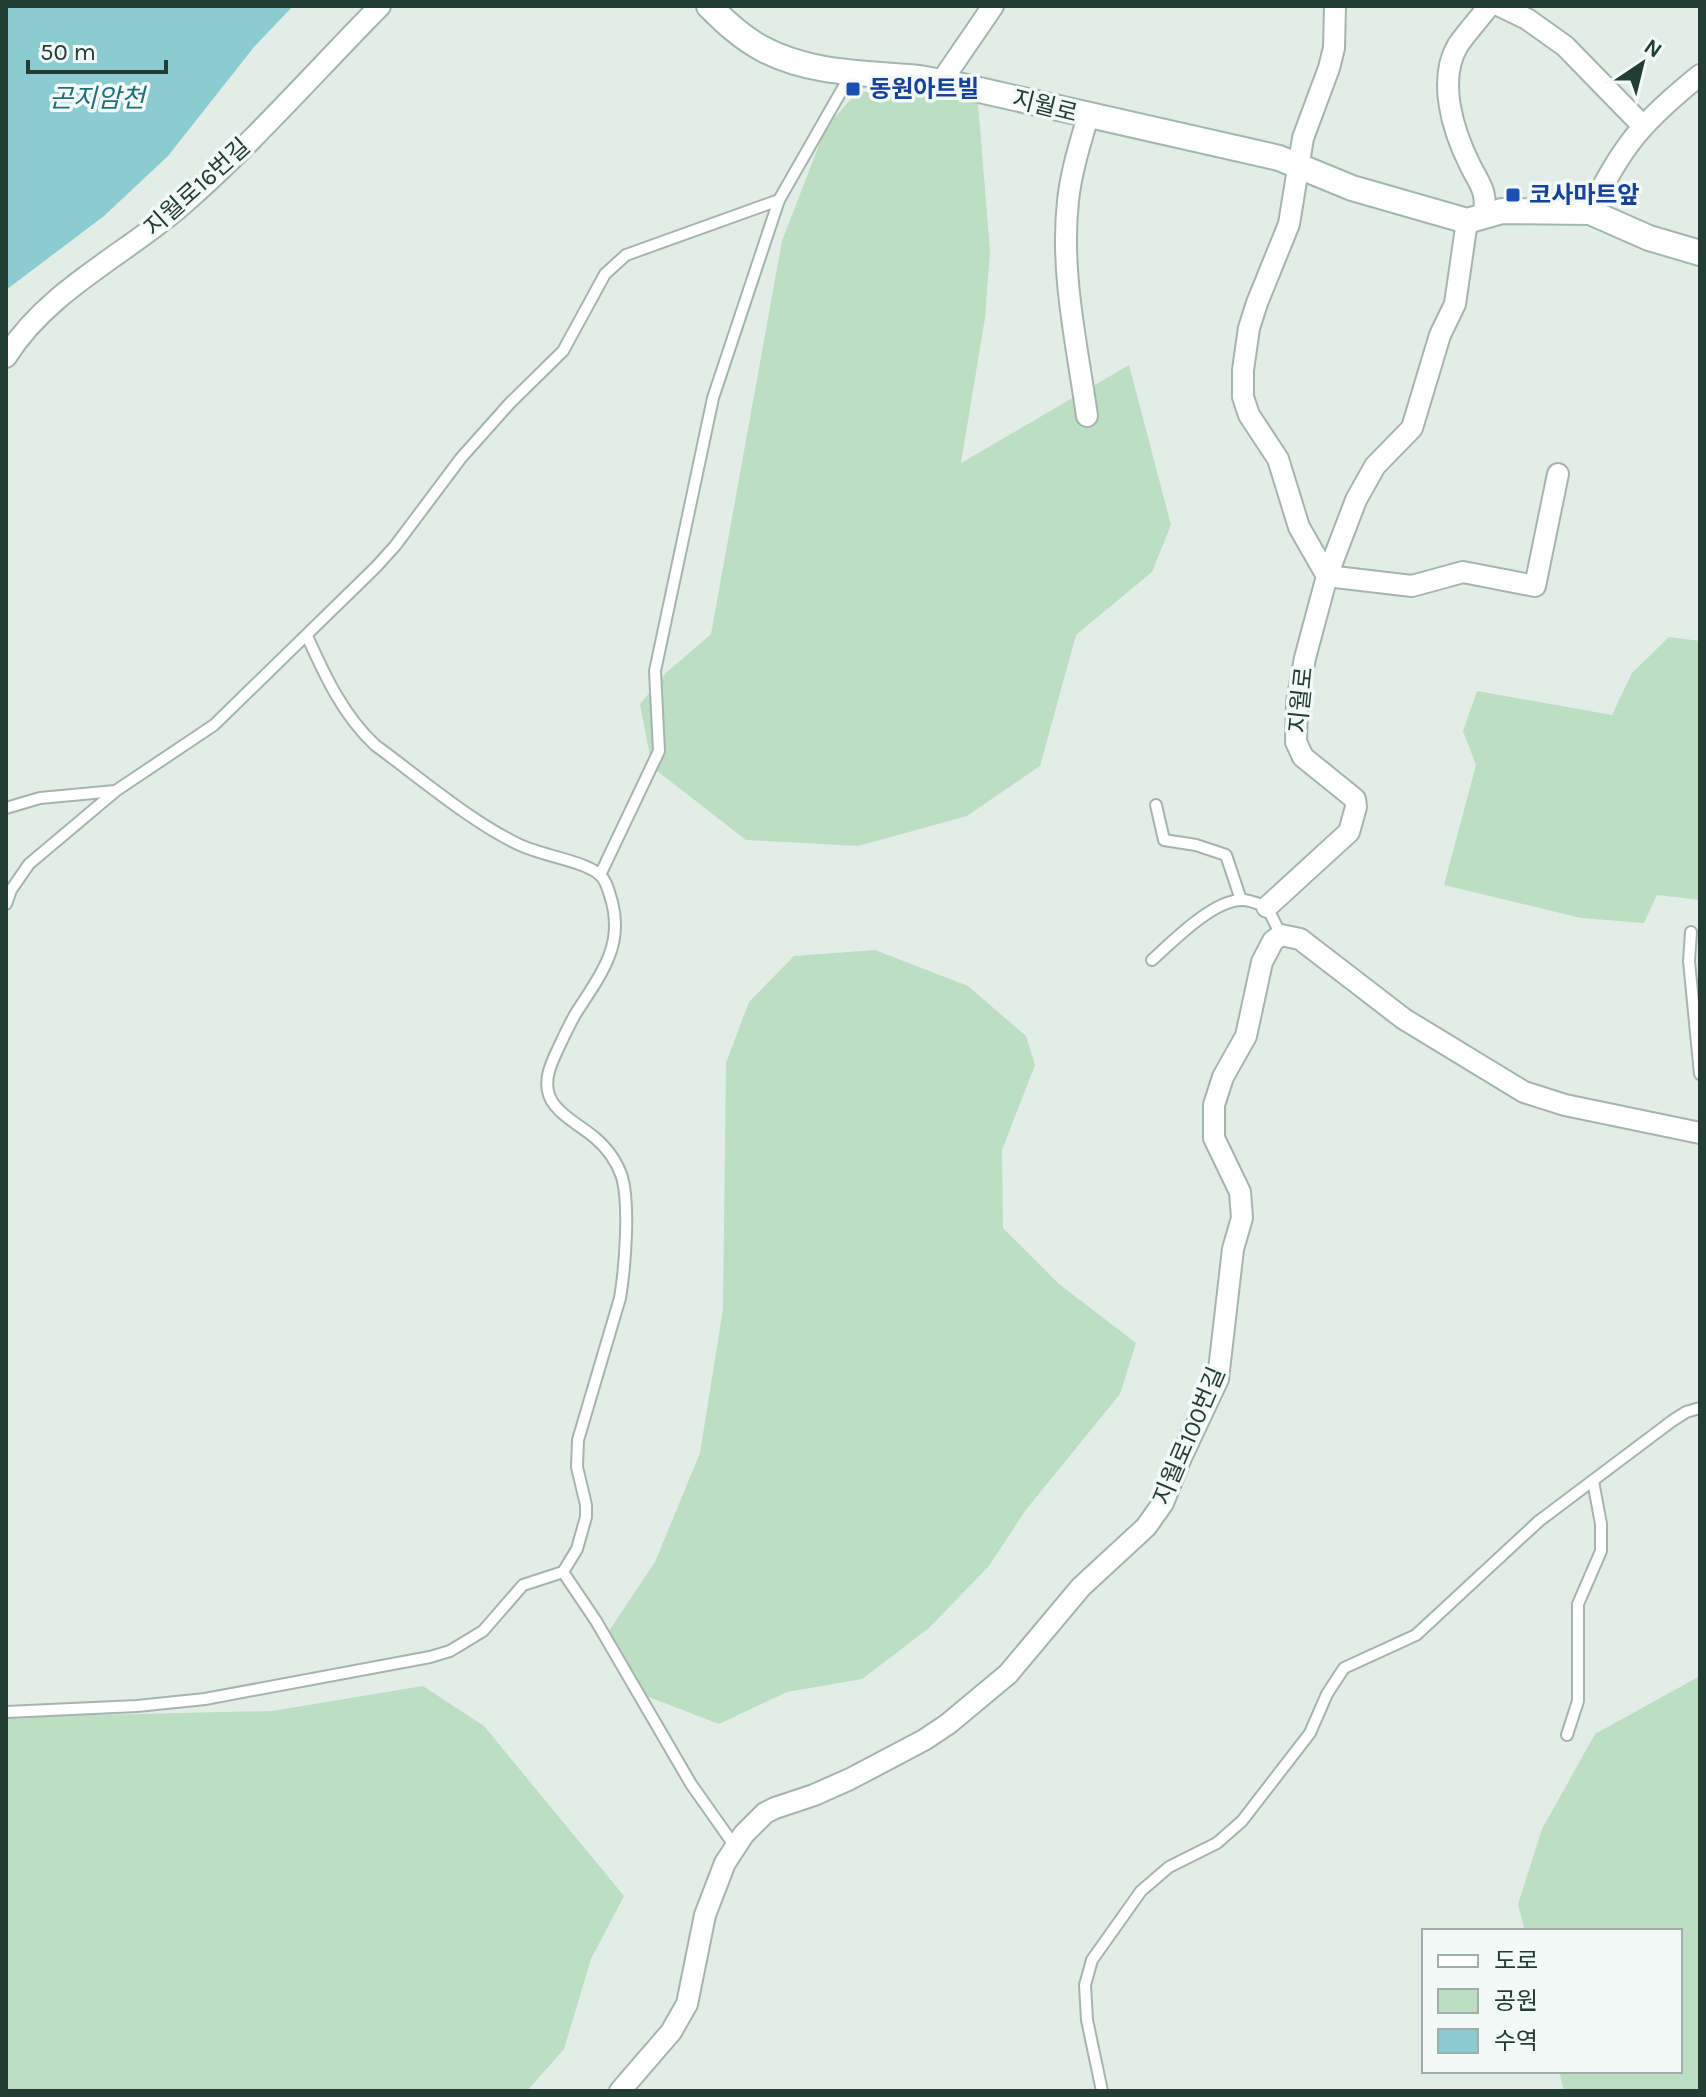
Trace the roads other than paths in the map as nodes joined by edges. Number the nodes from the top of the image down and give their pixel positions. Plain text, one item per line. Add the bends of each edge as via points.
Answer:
1 (380, 6) edge
2 (709, 6) edge
3 (993, 6) edge
4 (1335, 6) edge
5 (1489, 6) edge
6 (1500, 6) edge
7 (851, 74) junction
8 (1700, 75) edge
9 (941, 82) junction
10 (1088, 116) junction
11 (1642, 125) junction
12 (1300, 167) junction
13 (779, 200) junction
14 (1590, 212) junction
15 (1476, 219) junction
16 (1700, 253) edge
17 (6, 357) edge
18 (1087, 416) dead end
19 (1558, 474) dead end
20 (1327, 576) junction
21 (307, 636) junction
22 (117, 790) junction
23 (1156, 805) dead end
24 (6, 808) edge
25 (600, 875) junction
26 (1241, 900) junction
27 (6, 904) edge
28 (1267, 907) junction
29 (1691, 932) dead end
30 (1281, 935) junction
31 (1152, 960) dead end
32 (1700, 1074) edge
33 (1700, 1133) edge
34 (1700, 1408) edge
35 (1593, 1481) junction
36 (563, 1572) junction
37 (6, 1712) edge
38 (1567, 1735) dead end
39 (734, 1845) junction
40 (620, 2091) edge
41 (1102, 2091) edge

1 - 17 street, 지월로16번길 via 181,206 46,307
2 - 7 street, 지월로 via 762,49
3 - 9 street
4 - 12 street via 1334,48 1303,138
5 - 15 street via 1458,46 1448,85 1464,153 1487,198
6 - 11 street via 1565,46
7 - 9 street, 지월로
7 - 13 lane
8 - 11 street
9 - 10 street, 지월로
10 - 12 street, 지월로
10 - 18 street via 1072,175 1066,257
11 - 14 street
12 - 15 street, 지월로 via 1352,188
12 - 20 street via 1289,224 1249,328 1243,397 1278,459 1299,527
13 - 21 lane via 616,263 595,289 563,351 461,458 395,546
13 - 25 lane via 713,398 655,671 659,751
14 - 15 street, 지월로 via 1502,211
14 - 16 street, 지월로
15 - 20 street, 지월로 via 1455,304 1440,335 1412,428 1375,466
19 - 20 street via 1535,586 1463,572 1412,586
20 - 28 street, 지월로 via 1305,658 1296,742 1303,757 1347,791 1356,807 1349,832
21 - 22 lane via 214,725
21 - 25 lane via 331,688 375,745 496,832
22 - 24 lane via 40,798
22 - 27 lane via 29,864
23 - 26 lane via 1164,840 1226,855
25 - 36 lane via 617,929 611,954 566,1032 546,1084 549,1097 608,1152 622,1177 623,1277 578,1440 586,1517 577,1549
26 - 28 lane
26 - 31 lane via 1222,904
28 - 30 lane
29 - 32 lane
30 - 33 street via 1300,939 1404,1019 1524,1092
30 - 39 street, 지월로100번길 via 1262,962 1246,1036 1214,1105 1214,1138 1240,1192 1242,1218 1233,1249 1218,1379 1163,1503 1146,1527 1066,1603 1008,1674 948,1724 850,1779 765,1813
34 - 35 lane via 1672,1421
35 - 38 lane via 1601,1551 1578,1604 1578,1701
35 - 41 lane via 1539,1521 1416,1635 1344,1668 1310,1733 1242,1821 1141,1891 1092,1960 1085,1985
36 - 37 lane via 523,1585 483,1631 430,1657 205,1699
36 - 39 lane via 691,1784
39 - 40 street, 지월로100번길 via 705,1915 687,2004 665,2040

